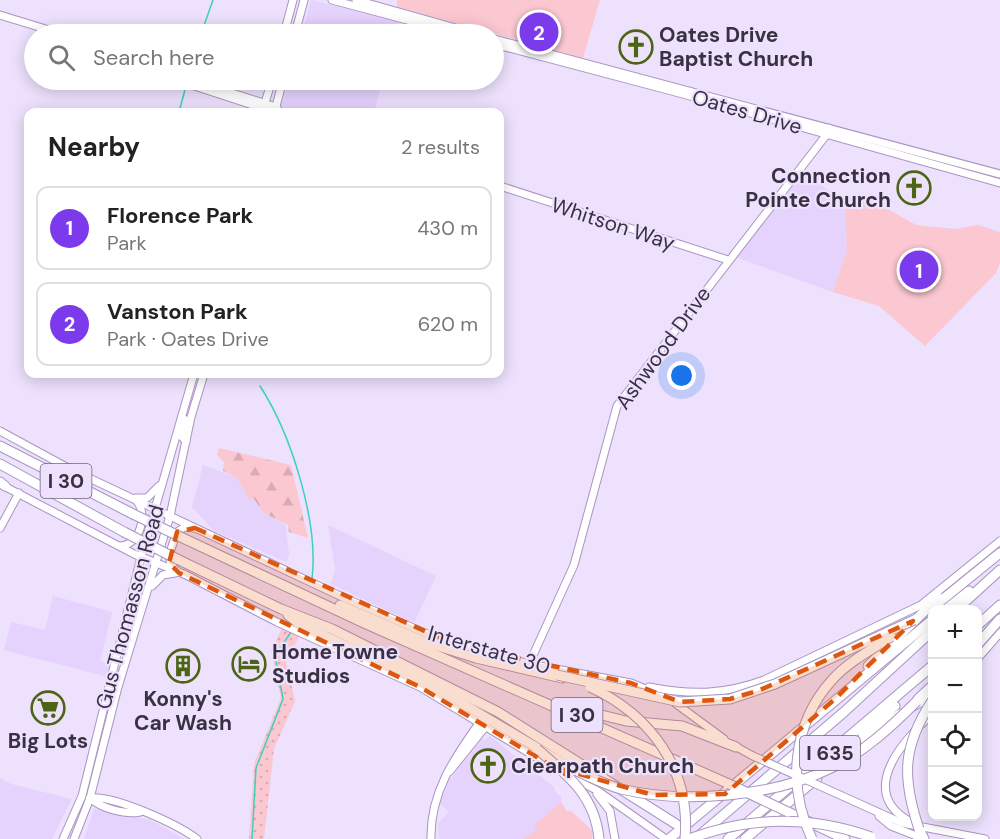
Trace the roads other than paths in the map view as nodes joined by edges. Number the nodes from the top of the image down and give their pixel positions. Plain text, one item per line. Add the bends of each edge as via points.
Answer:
1 (293, 0) edge
2 (304, 0) edge
3 (332, 0) edge
4 (356, 0) edge
5 (0, 15) edge
6 (426, 22) junction
7 (29, 24) edge
8 (287, 24) edge
9 (298, 24) edge
10 (432, 24) edge
11 (434, 24) edge
12 (504, 42) edge
13 (504, 47) edge
14 (216, 90) edge
15 (269, 90) edge
16 (281, 90) edge
17 (264, 108) edge
18 (277, 108) edge
19 (828, 131) junction
20 (1000, 174) edge
21 (1000, 183) edge
22 (504, 187) edge
23 (728, 260) junction
24 (193, 378) edge
25 (203, 378) edge
26 (182, 411) junction
27 (0, 431) edge
28 (186, 441) junction
29 (0, 446) edge
30 (0, 464) edge
31 (163, 482) junction
32 (2, 484) edge
33 (19, 493) junction
34 (135, 499) junction
35 (156, 508) junction
36 (170, 516) junction
37 (0, 528) edge
38 (195, 528) junction
39 (1000, 541) edge
40 (118, 546) junction
41 (1000, 553) edge
42 (141, 557) junction
43 (156, 564) junction
44 (1000, 570) edge
45 (178, 573) junction
46 (259, 574) junction
47 (987, 582) junction
48 (148, 594) junction
49 (938, 595) junction
50 (950, 605) edge
51 (961, 605) edge
52 (1000, 606) edge
53 (281, 609) junction
54 (917, 619) junction
55 (1000, 619) edge
56 (982, 622) edge
57 (928, 624) edge
58 (1000, 633) edge
59 (928, 636) edge
60 (982, 639) edge
61 (982, 653) edge
62 (529, 664) junction
63 (928, 670) edge
64 (928, 672) edge
65 (557, 675) junction
66 (631, 683) junction
67 (928, 691) edge
68 (542, 699) junction
69 (835, 699) junction
70 (928, 699) edge
71 (928, 710) edge
72 (932, 713) edge
73 (482, 721) junction
74 (736, 747) junction
75 (537, 749) junction
76 (834, 764) junction
77 (589, 786) junction
78 (90, 798) junction
79 (924, 836) edge
80 (670, 838) edge
81 (63, 839) edge
82 (74, 839) edge
83 (197, 839) edge
84 (431, 839) edge
85 (599, 839) edge
86 (615, 839) edge
87 (687, 839) edge
88 (695, 839) edge
89 (704, 839) edge
90 (728, 839) edge
91 (746, 839) edge
92 (812, 839) edge
93 (845, 839) edge
94 (875, 839) edge
95 (985, 839) edge

1 - 8 main road
2 - 9 main road
3 - 6 main road
4 - 6 main road
5 - 7 main road
6 - 10 main road
6 - 11 main road
12 - 19 main road, Oates Drive
13 - 19 main road, Oates Drive
14 - 17 main road
15 - 17 main road
16 - 18 main road
19 - 20 main road, Oates Drive
19 - 21 main road, Oates Drive
19 - 23 main road, Ashwood Drive
22 - 23 main road, Whitson Way
23 - 62 main road, Ashwood Drive via 617,406 574,565
24 - 26 main road, Gus Thomasson Road
25 - 28 main road, Gus Thomasson Road
26 - 28 main road via 185,416 181,436
26 - 31 main road, Gus Thomasson Road
27 - 34 main road, Interstate 30
28 - 36 main road, Gus Thomasson Road
29 - 46 highway, I 30, bridge
30 - 53 highway, I 30, bridge via 124,532
31 - 34 main road via 147,498
31 - 35 main road, Gus Thomasson Road
32 - 33 main road
33 - 37 main road
33 - 40 main road
34 - 35 main road, Interstate 30
34 - 40 main road via 143,517 135,539
35 - 36 main road, Interstate 30
35 - 42 main road, Gus Thomasson Road
36 - 38 main road, Interstate 30
36 - 43 main road, Gus Thomasson Road
38 - 45 main road via 185,527 177,532 169,563
38 - 62 main road, Interstate 30 via 434,637
39 - 49 main road
40 - 42 main road
41 - 54 highway
42 - 43 main road
42 - 81 main road, Gus Thomasson Road via 82,796
43 - 45 main road
43 - 48 main road, Gus Thomasson Road
44 - 47 highway
45 - 48 main road via 159,578
45 - 73 main road via 420,687
46 - 65 highway via 424,642 476,658
46 - 68 highway, I 30
47 - 50 highway
47 - 51 highway
48 - 78 main road, Gus Thomasson Road via 118,687
49 - 66 main road via 751,685 702,694
49 - 69 highway
52 - 56 highway
53 - 73 highway via 298,623 402,671
53 - 89 highway, I 30, bridge via 332,629 498,712
54 - 65 highway, bridge via 775,684 730,699 680,702
54 - 92 highway, bridge via 844,669 810,713 796,763 796,785 804,823
55 - 60 highway
57 - 69 highway
58 - 61 main road
59 - 88 highway, I 635
62 - 66 main road, Interstate 30
63 - 90 highway, I 635
64 - 76 highway
65 - 87 highway, bridge via 590,687 630,710 665,749 682,790
66 - 74 main road, Interstate 30 via 679,705
67 - 75 highway, bridge via 856,753 816,775 770,788 707,795 653,795 591,778
68 - 74 highway via 626,721 682,726
68 - 93 highway, I 30, bridge
69 - 80 highway
70 - 76 highway via 900,714
71 - 79 highway, bridge via 912,739 906,771 910,804
72 - 79 main road via 894,756 886,775 888,795 897,811
73 - 75 highway
73 - 77 main road
73 - 84 main road via 447,774 433,809
74 - 79 main road, Interstate 30, bridge
75 - 85 highway, bridge via 585,793 596,817
76 - 91 highway
77 - 80 main road
77 - 86 main road via 610,811
78 - 82 main road, Gus Thomasson Road
78 - 83 main road via 127,805
79 - 95 main road, Interstate 30 via 960,833
87 - 94 highway, bridge via 727,827 784,820 824,824

